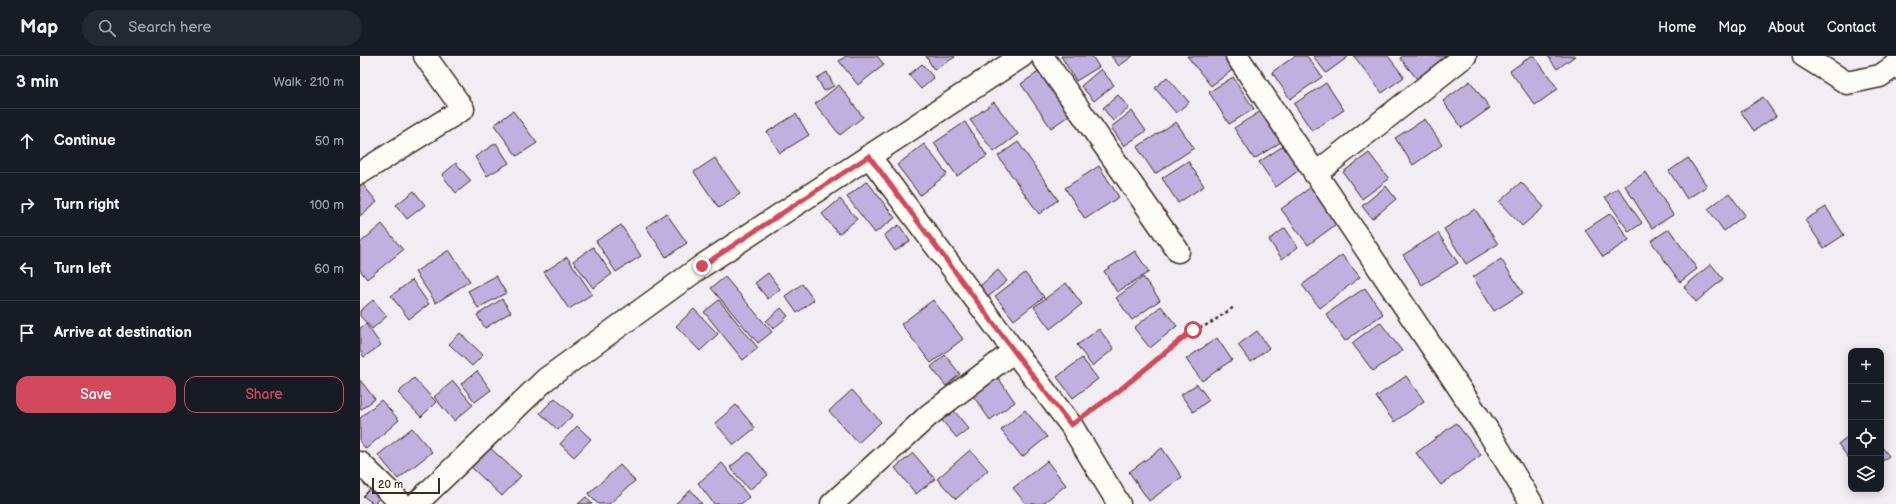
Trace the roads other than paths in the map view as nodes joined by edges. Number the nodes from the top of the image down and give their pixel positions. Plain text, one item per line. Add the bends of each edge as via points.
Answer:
1 (425, 56) edge
2 (1022, 56) edge
3 (1042, 56) edge
4 (1237, 56) edge
5 (1465, 56) edge
6 (1804, 56) edge
7 (1896, 65) edge
8 (869, 156) junction
9 (360, 173) edge
10 (1315, 174) junction
11 (1178, 251) dead end
12 (1014, 351) junction
13 (360, 463) edge
14 (402, 504) edge
15 (416, 504) edge
16 (832, 504) edge
17 (1119, 504) edge
18 (1532, 504) edge

1 - 9 street via 463,109
2 - 8 street
3 - 11 street
4 - 10 street
5 - 10 street
6 - 7 street via 1847,83 1880,76
8 - 12 street
8 - 15 street via 702,266 546,379
10 - 18 street via 1482,421
12 - 16 street via 929,415
12 - 17 street via 1071,425
13 - 14 street

